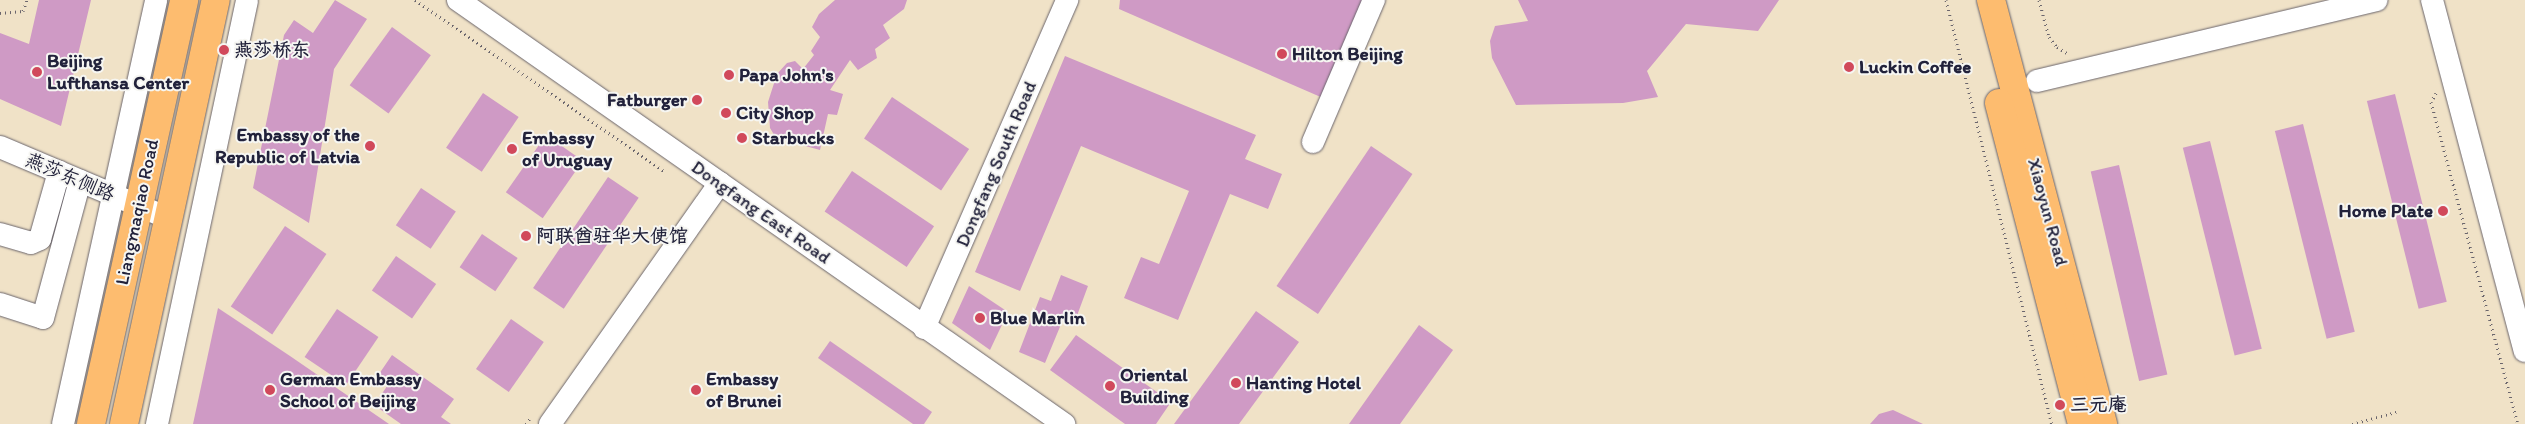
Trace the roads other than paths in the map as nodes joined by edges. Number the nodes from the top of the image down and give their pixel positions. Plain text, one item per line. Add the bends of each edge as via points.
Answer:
1 (156, 0) edge
2 (184, 0) edge
3 (216, 0) edge
4 (247, 0) edge
5 (458, 0) edge
6 (1067, 0) edge
7 (1374, 0) edge
8 (1973, 0) edge
9 (1991, 0) edge
10 (2376, 0) edge
11 (2435, 1) edge
12 (2037, 81) dead end
13 (1313, 142) dead end
14 (0, 148) edge
15 (59, 172) junction
16 (80, 181) junction
17 (720, 184) junction
18 (126, 200) junction
19 (168, 218) junction
20 (0, 234) edge
21 (0, 304) edge
22 (924, 328) junction
23 (2525, 351) edge
24 (541, 420) edge
25 (63, 424) edge
26 (91, 424) edge
27 (124, 424) edge
28 (158, 424) edge
29 (1064, 424) edge
30 (2082, 424) edge
31 (2103, 424) edge

1 - 18 street
2 - 18 main road, Liangmaqiao Road
3 - 19 main road, Liangmaqiao Road
4 - 28 street
5 - 17 street, Dongfang East Road
6 - 22 street, Dongfang South Road
7 - 13 street
8 - 30 main road, Xiaoyun Road
9 - 31 main road, Xiaoyun Road
10 - 12 street
11 - 23 street via 2449,68
14 - 15 street, 燕莎东侧路
15 - 16 street, 燕莎东侧路
15 - 20 street via 40,239 31,242
16 - 18 street, 燕莎东侧路
16 - 21 street via 43,318
17 - 22 street, Dongfang East Road
17 - 24 street
18 - 19 street, 燕莎东侧路
18 - 25 street
18 - 26 main road, Liangmaqiao Road
19 - 27 main road, Liangmaqiao Road
22 - 29 street, Dongfang East Road

